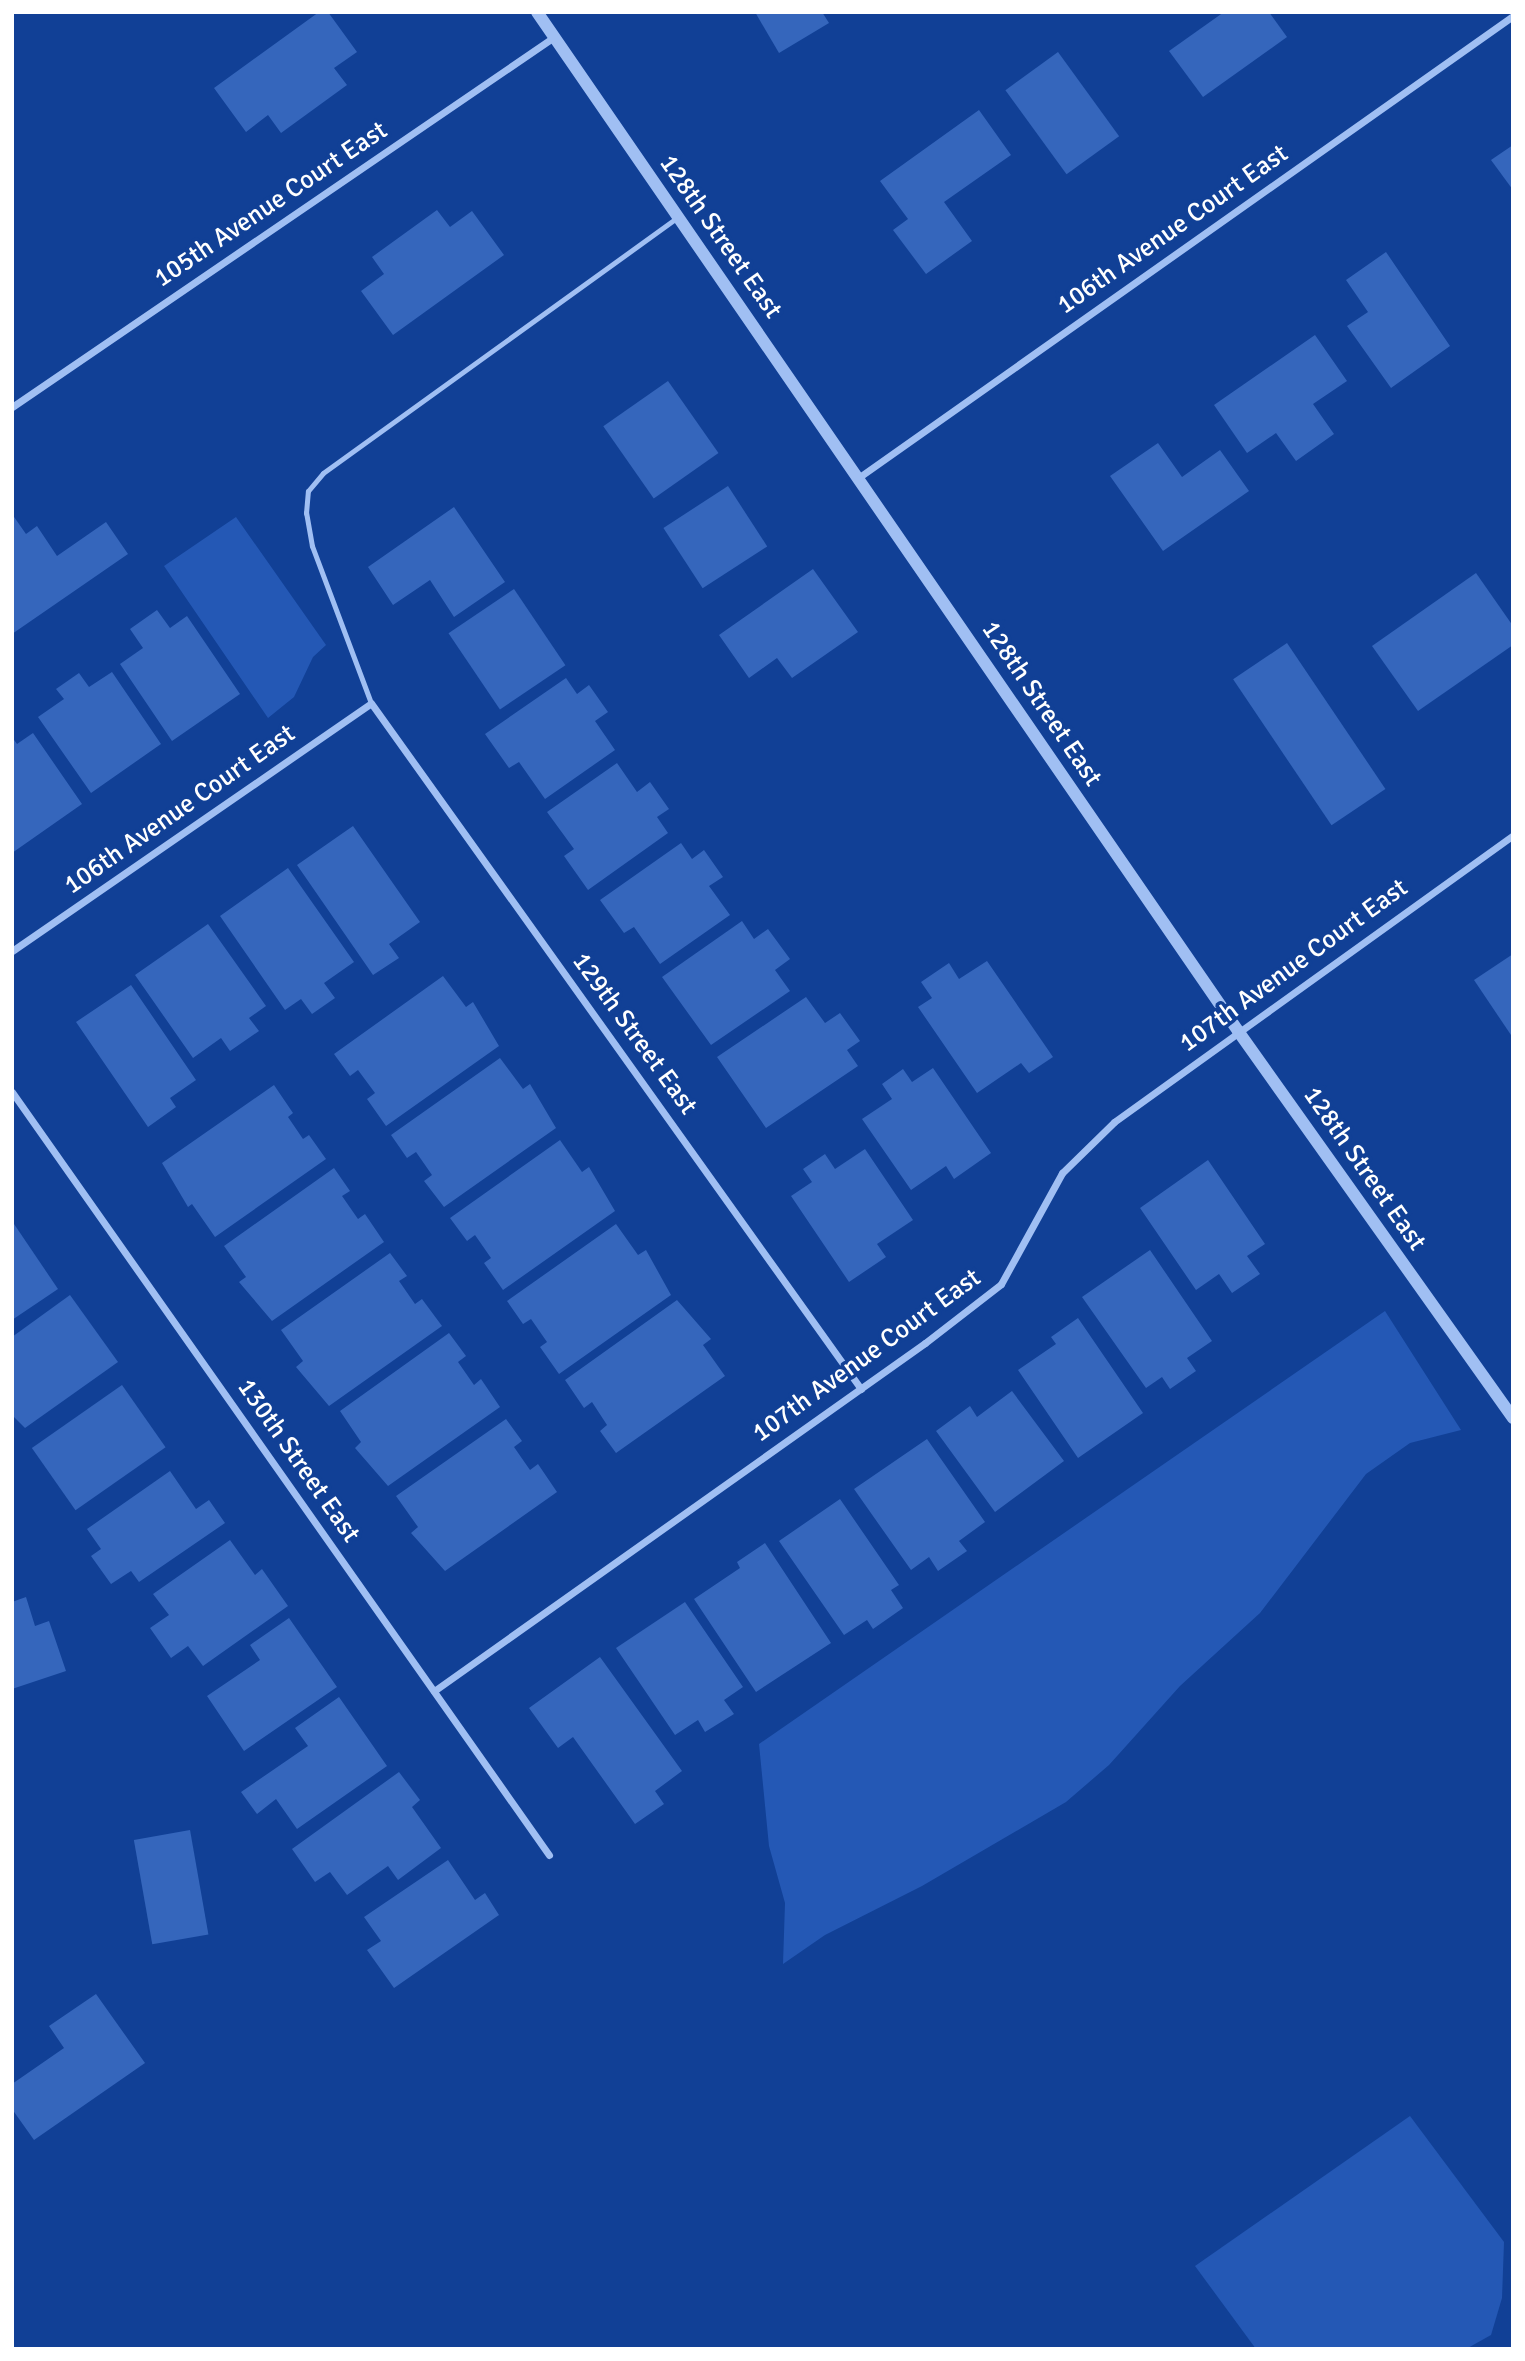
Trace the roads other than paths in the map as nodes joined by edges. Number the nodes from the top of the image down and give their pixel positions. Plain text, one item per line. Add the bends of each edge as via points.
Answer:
1 (537, 12) edge
2 (1513, 16) edge
3 (554, 37) junction
4 (678, 217) junction
5 (12, 407) edge
6 (858, 478) junction
7 (371, 703) junction
8 (1513, 835) edge
9 (12, 951) edge
10 (1238, 1031) junction
11 (12, 1092) edge
12 (861, 1389) junction
13 (1513, 1418) edge
14 (434, 1690) junction
15 (549, 1855) dead end

1 - 3 street, 128th Street East
2 - 6 street, 106th Avenue Court East
3 - 4 street, 128th Street East
3 - 5 street, 105th Avenue Court East
4 - 6 street, 128th Street East
4 - 7 lane via 323,473 308,491 306,513 312,545
6 - 10 street, 128th Street East
7 - 9 street, 106th Avenue Court East
7 - 12 street, 129th Street East
8 - 10 street, 107th Avenue Court East
10 - 12 street, 107th Avenue Court East via 1114,1122 1062,1173 1001,1284
10 - 13 street, 128th Street East
11 - 14 street, 130th Street East
12 - 14 street, 107th Avenue Court East
14 - 15 street, 130th Street East

